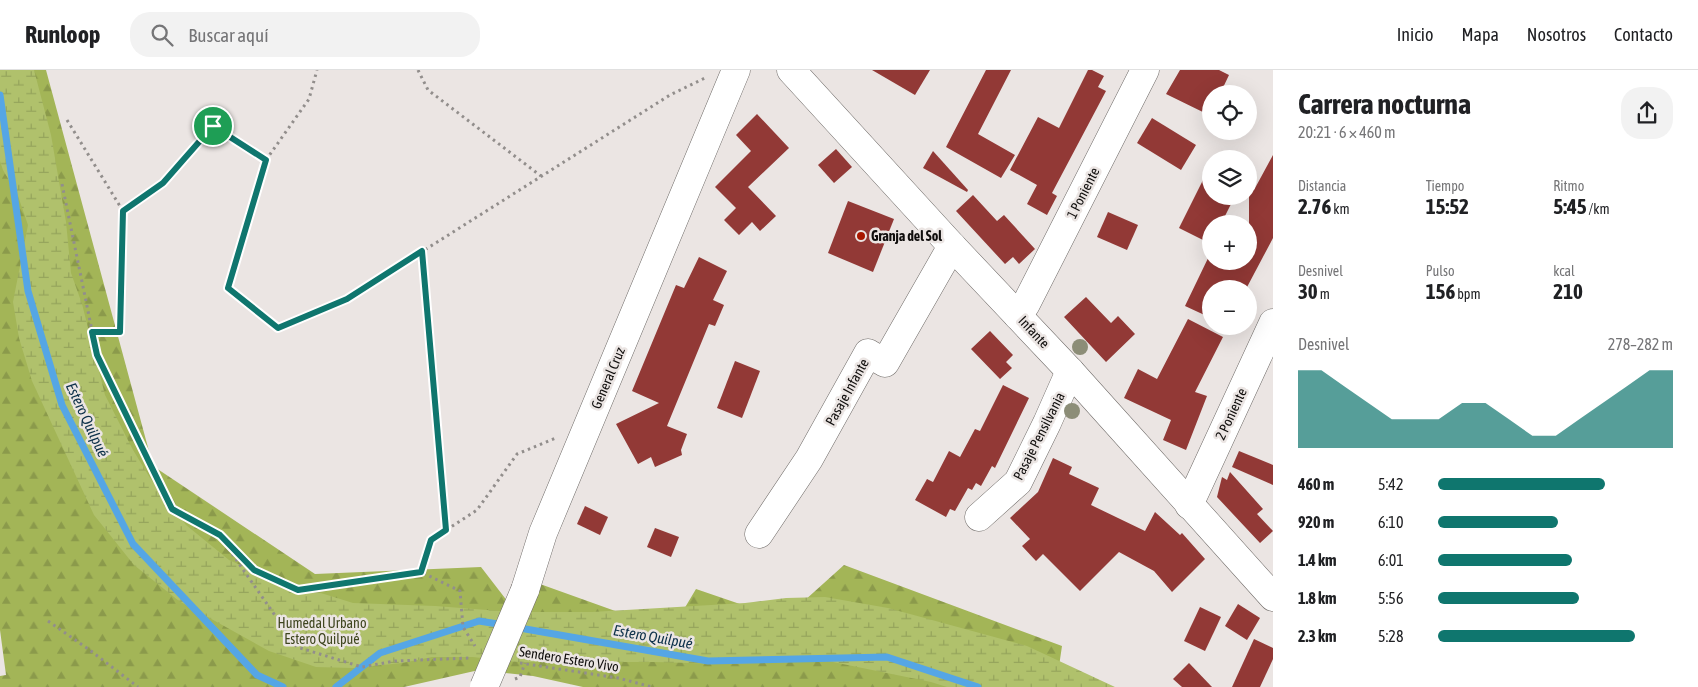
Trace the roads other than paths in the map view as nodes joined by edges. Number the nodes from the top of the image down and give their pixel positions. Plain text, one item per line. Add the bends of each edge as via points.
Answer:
1 (792, 70) edge
2 (1145, 70) edge
3 (735, 73) edge
4 (952, 246) junction
5 (1018, 316) junction
6 (1273, 323) edge
7 (1070, 371) junction
8 (1189, 505) junction
9 (979, 517) dead end
10 (759, 534) dead end
11 (1273, 597) edge
12 (484, 687) edge

1 - 4 street, Infante
2 - 5 street, 1 Poniente
3 - 12 street, General Cruz, bridge via 543,533 525,590
4 - 5 street, Infante
4 - 10 street, Pasaje Infante via 885,363 868,353 809,458
5 - 7 street, Infante
6 - 8 street, 2 Poniente
7 - 8 street, Infante
7 - 9 street, Pasaje Pensilvania via 1018,482
8 - 11 street, Infante

